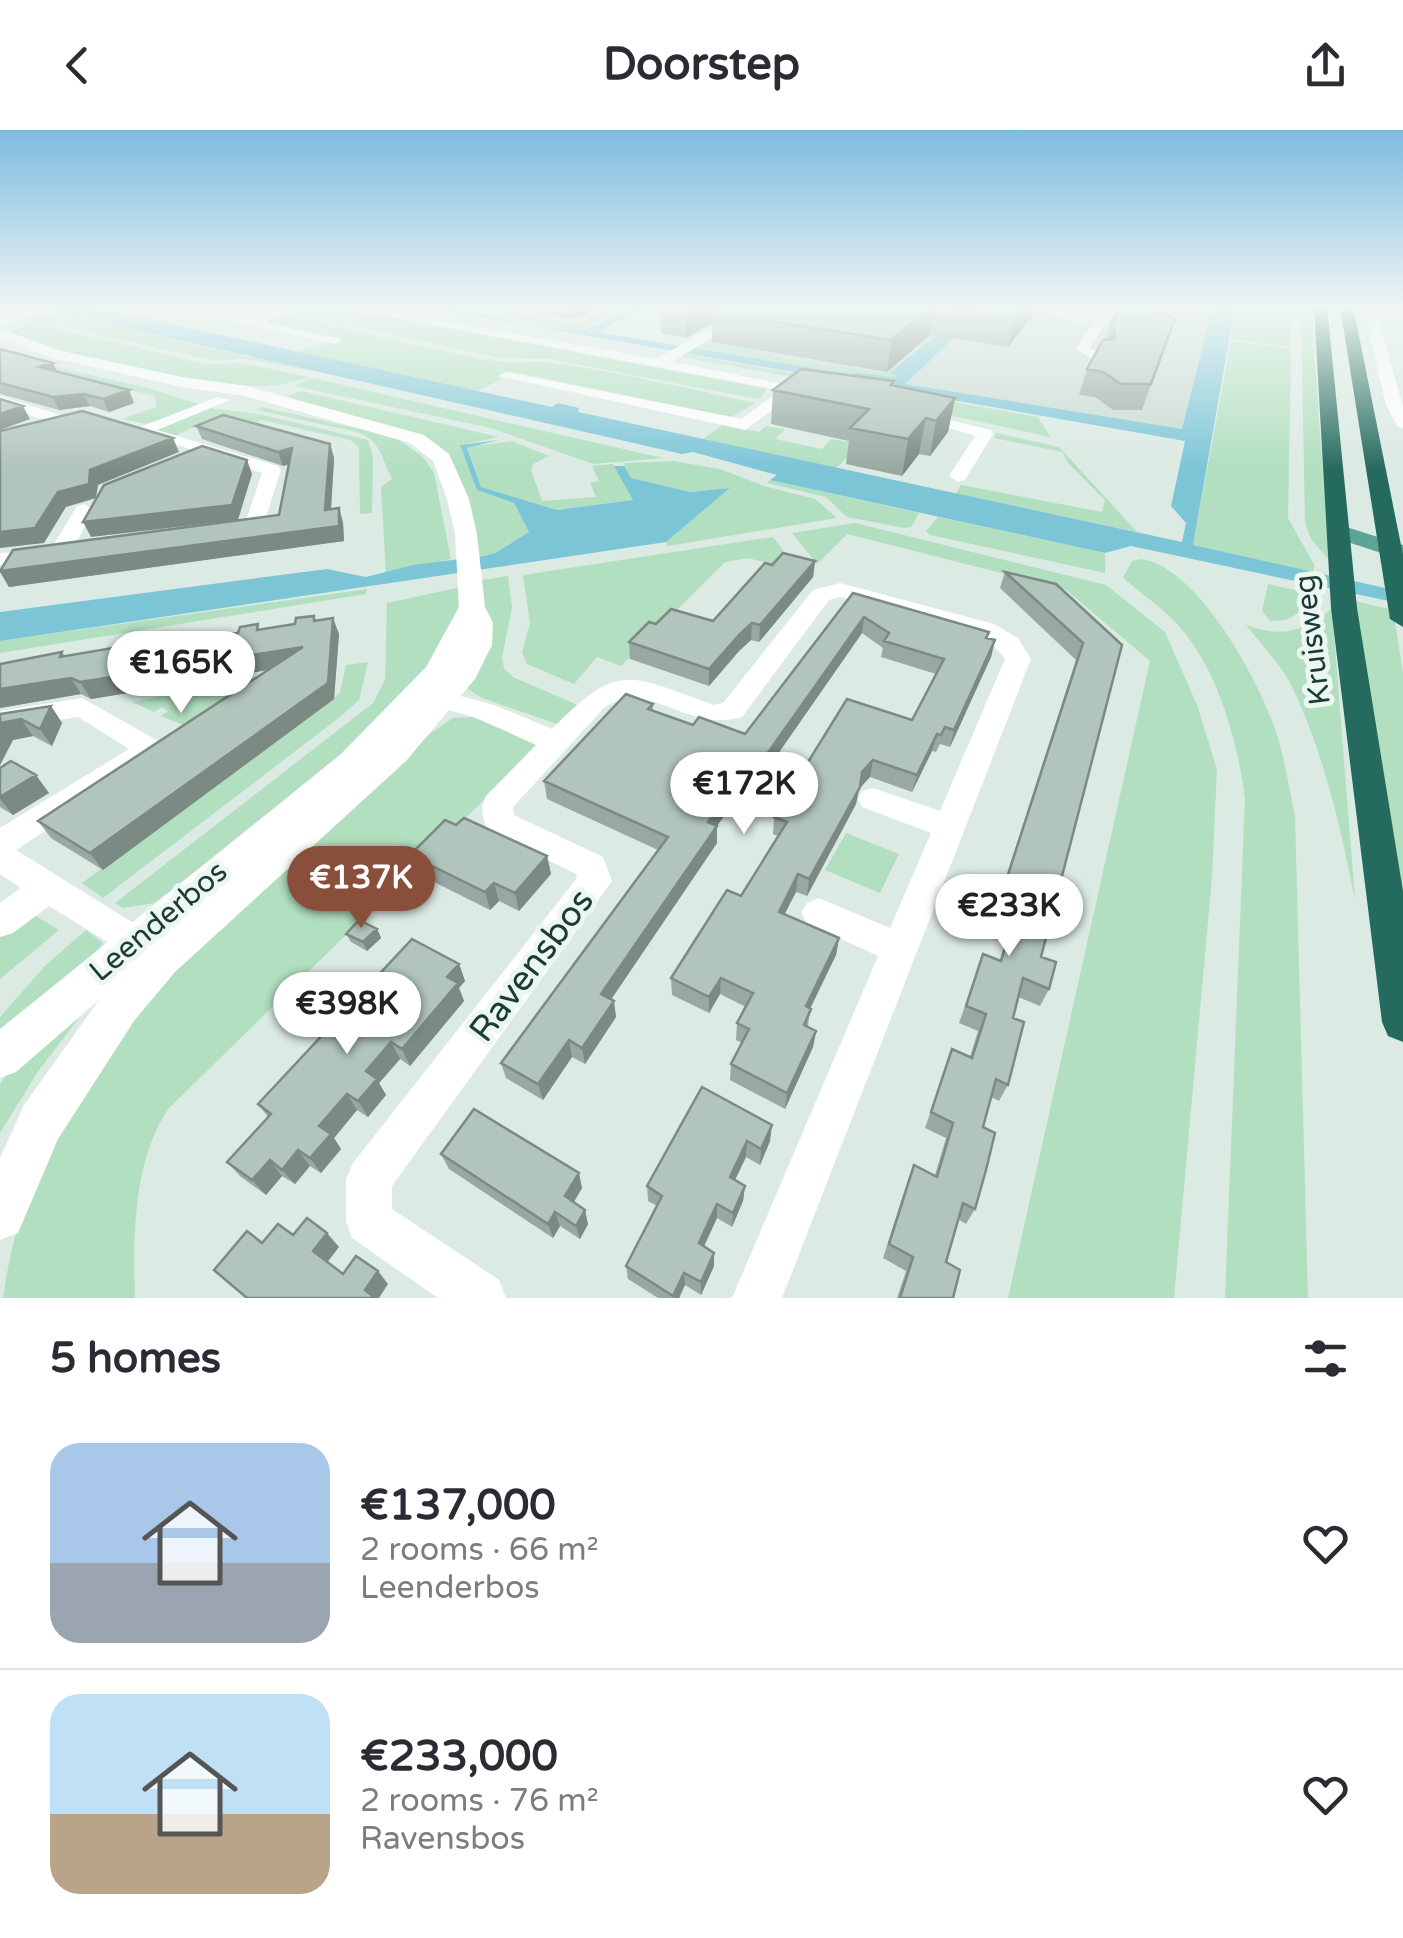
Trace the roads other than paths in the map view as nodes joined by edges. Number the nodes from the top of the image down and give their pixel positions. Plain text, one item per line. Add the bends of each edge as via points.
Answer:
1 (75, 361) edge
2 (82, 361) edge
3 (688, 361) edge
4 (1325, 361) edge
5 (1357, 361) edge
6 (1385, 361) edge
7 (506, 376) dead end
8 (792, 388) junction
9 (826, 394) edge
10 (226, 397) junction
11 (0, 401) edge
12 (894, 406) edge
13 (1399, 406) edge
14 (78, 415) edge
15 (58, 419) junction
16 (1403, 423) edge
17 (29, 429) edge
18 (207, 450) junction
19 (176, 463) edge
20 (958, 476) dead end
21 (84, 510) dead end
22 (1340, 532) junction
23 (204, 534) edge
24 (1396, 545) edge
25 (465, 553) junction
26 (0, 559) edge
27 (1403, 618) edge
28 (432, 696) junction
29 (0, 720) edge
30 (555, 742) junction
31 (873, 799) dead end
32 (952, 828) junction
33 (0, 844) edge
34 (0, 857) edge
35 (48, 888) junction
36 (819, 913) dead end
37 (0, 922) edge
38 (147, 950) junction
39 (900, 950) junction
40 (1403, 1022) edge
41 (0, 1058) edge
42 (0, 1215) edge
43 (480, 1298) edge
44 (757, 1298) edge

1 - 10 main road, Leenderbos
2 - 10 main road, Leenderbos
3 - 8 street
4 - 22 highway, Kruisweg
5 - 24 highway
6 - 13 street
7 - 8 street via 744,425
8 - 9 street
10 - 18 street via 132,428
10 - 25 main road, Leenderbos via 389,433 420,448 437,469
10 - 25 main road, Leenderbos via 260,395 396,430 430,446 442,458 458,499
11 - 15 street
12 - 20 street via 984,434
13 - 16 street
14 - 15 street
15 - 17 street
18 - 19 street
18 - 23 street via 272,470 254,528
21 - 26 street via 70,551
22 - 24 main road
22 - 40 highway, Kruisweg via 1344,608
24 - 27 highway
25 - 28 main road, Leenderbos via 480,623 478,645 467,671
28 - 30 street
28 - 38 main road, Leenderbos via 362,786
29 - 33 street via 82,707 150,749
30 - 32 street, Ravensbos via 616,688 642,689 713,714 732,711 821,594 849,591 985,628 1009,643 1018,659
30 - 43 street, Ravensbos via 496,804 499,822 591,866 596,881 369,1179 369,1221
31 - 32 street
32 - 39 street, Ravensbos
34 - 35 street
35 - 37 street
35 - 38 street
36 - 39 street
38 - 41 main road, Leenderbos
38 - 42 main road, Leenderbos via 119,1007 58,1093
39 - 44 street, Ravensbos

